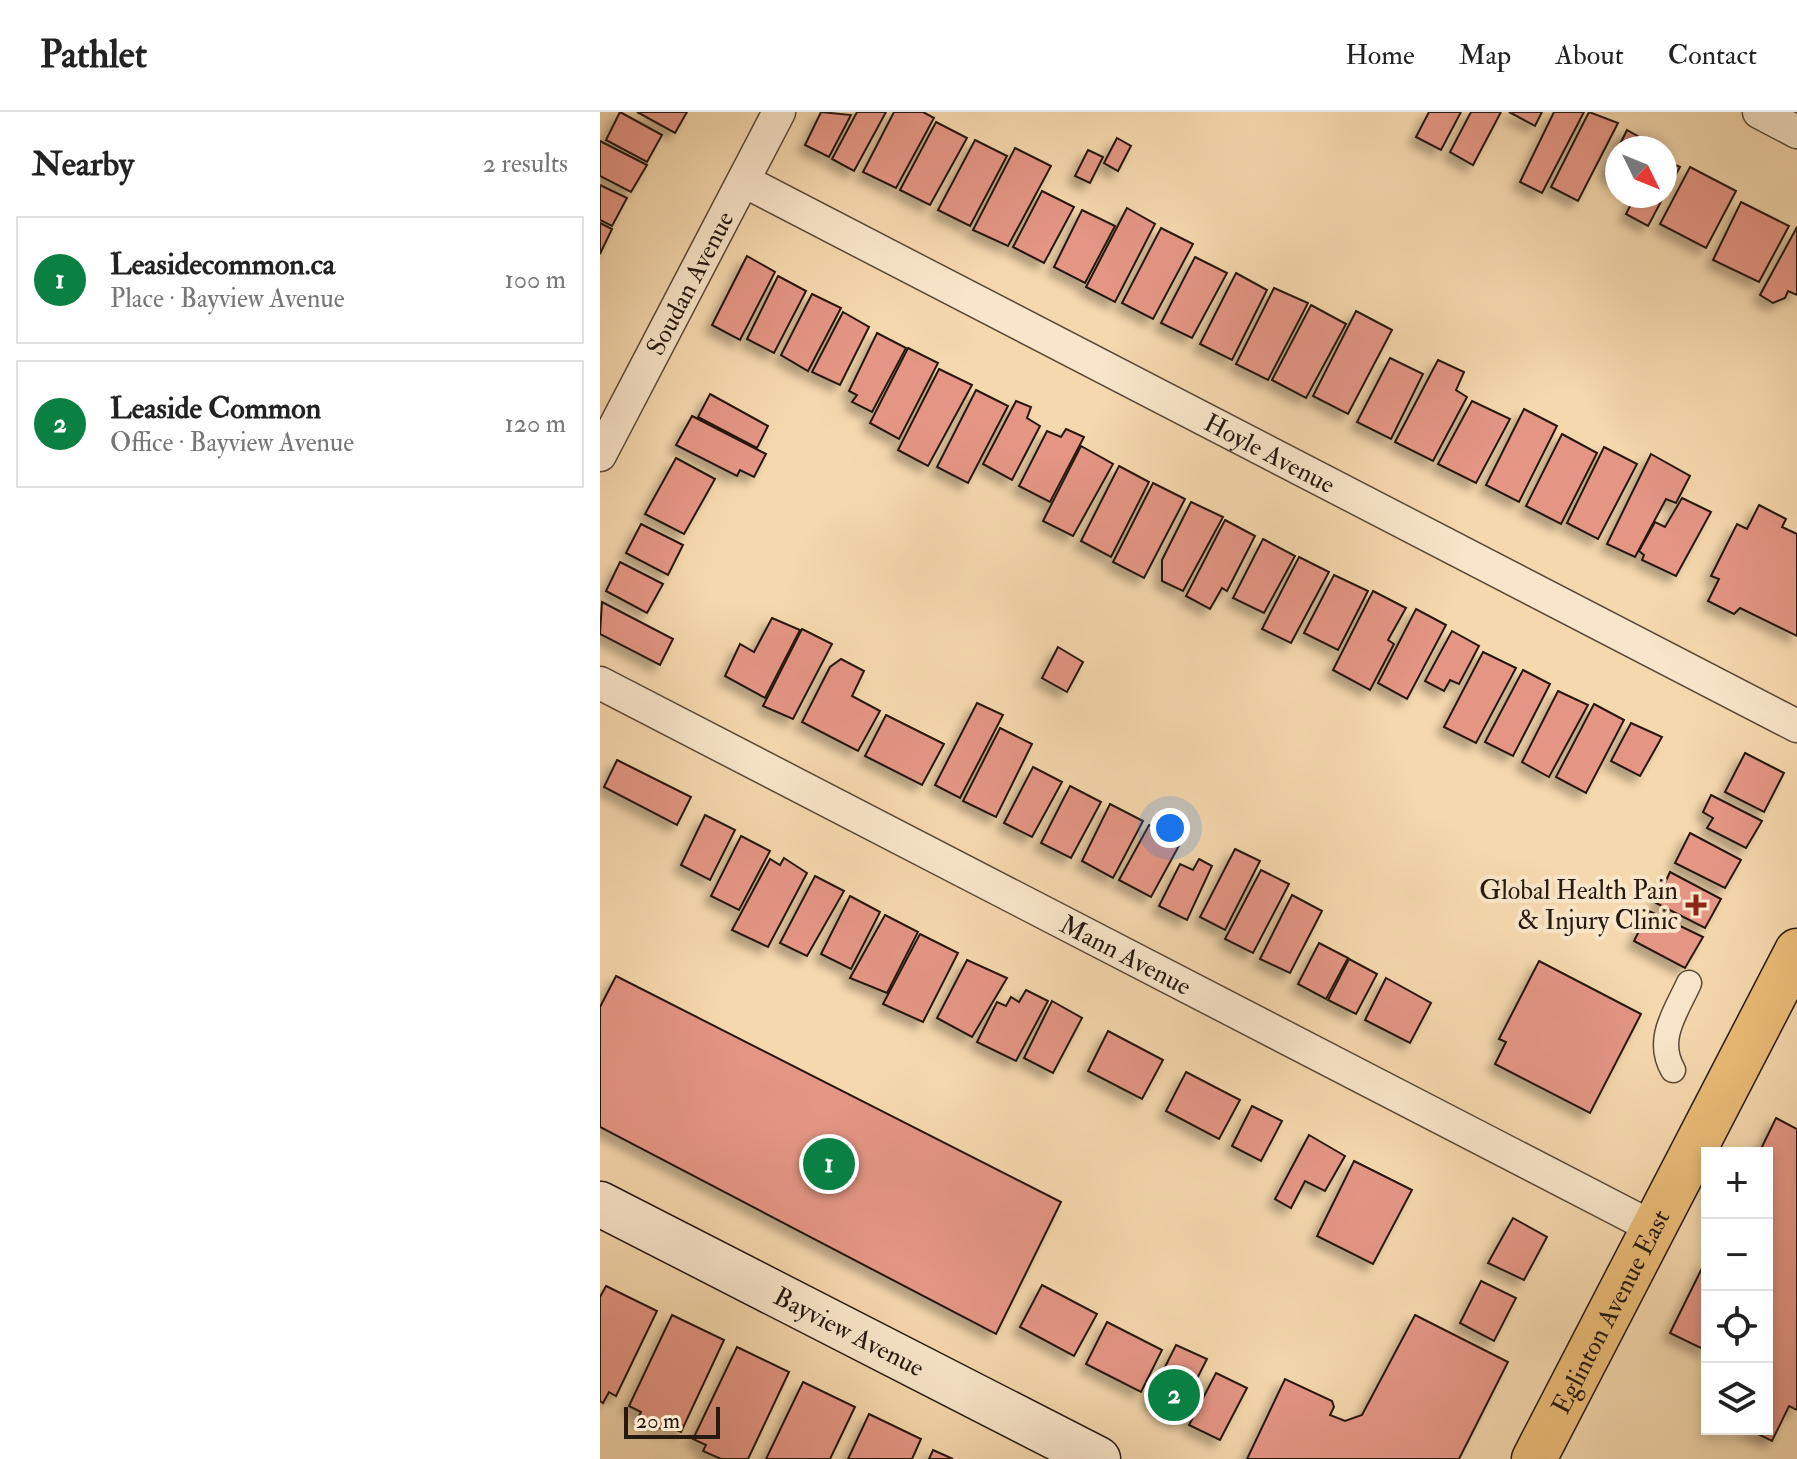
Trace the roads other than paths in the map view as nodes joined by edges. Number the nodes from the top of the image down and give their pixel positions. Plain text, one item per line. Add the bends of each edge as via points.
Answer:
1 (779, 112) edge
2 (1759, 112) edge
3 (1797, 132) edge
4 (744, 181) junction
5 (600, 455) edge
6 (600, 683) edge
7 (1797, 726) edge
8 (1797, 951) edge
9 (1689, 983) dead end
10 (1673, 1070) dead end
11 (600, 1204) edge
12 (1652, 1227) junction
13 (1098, 1459) edge
14 (1534, 1459) edge

1 - 4 street, Soudan Avenue
2 - 3 street
4 - 5 street, Soudan Avenue
4 - 7 street, Hoyle Avenue
6 - 12 street, Mann Avenue
8 - 12 main road, Eglinton Avenue East
9 - 10 street via 1664,1038 1664,1055
11 - 13 main road, Bayview Avenue
12 - 14 main road, Eglinton Avenue East

